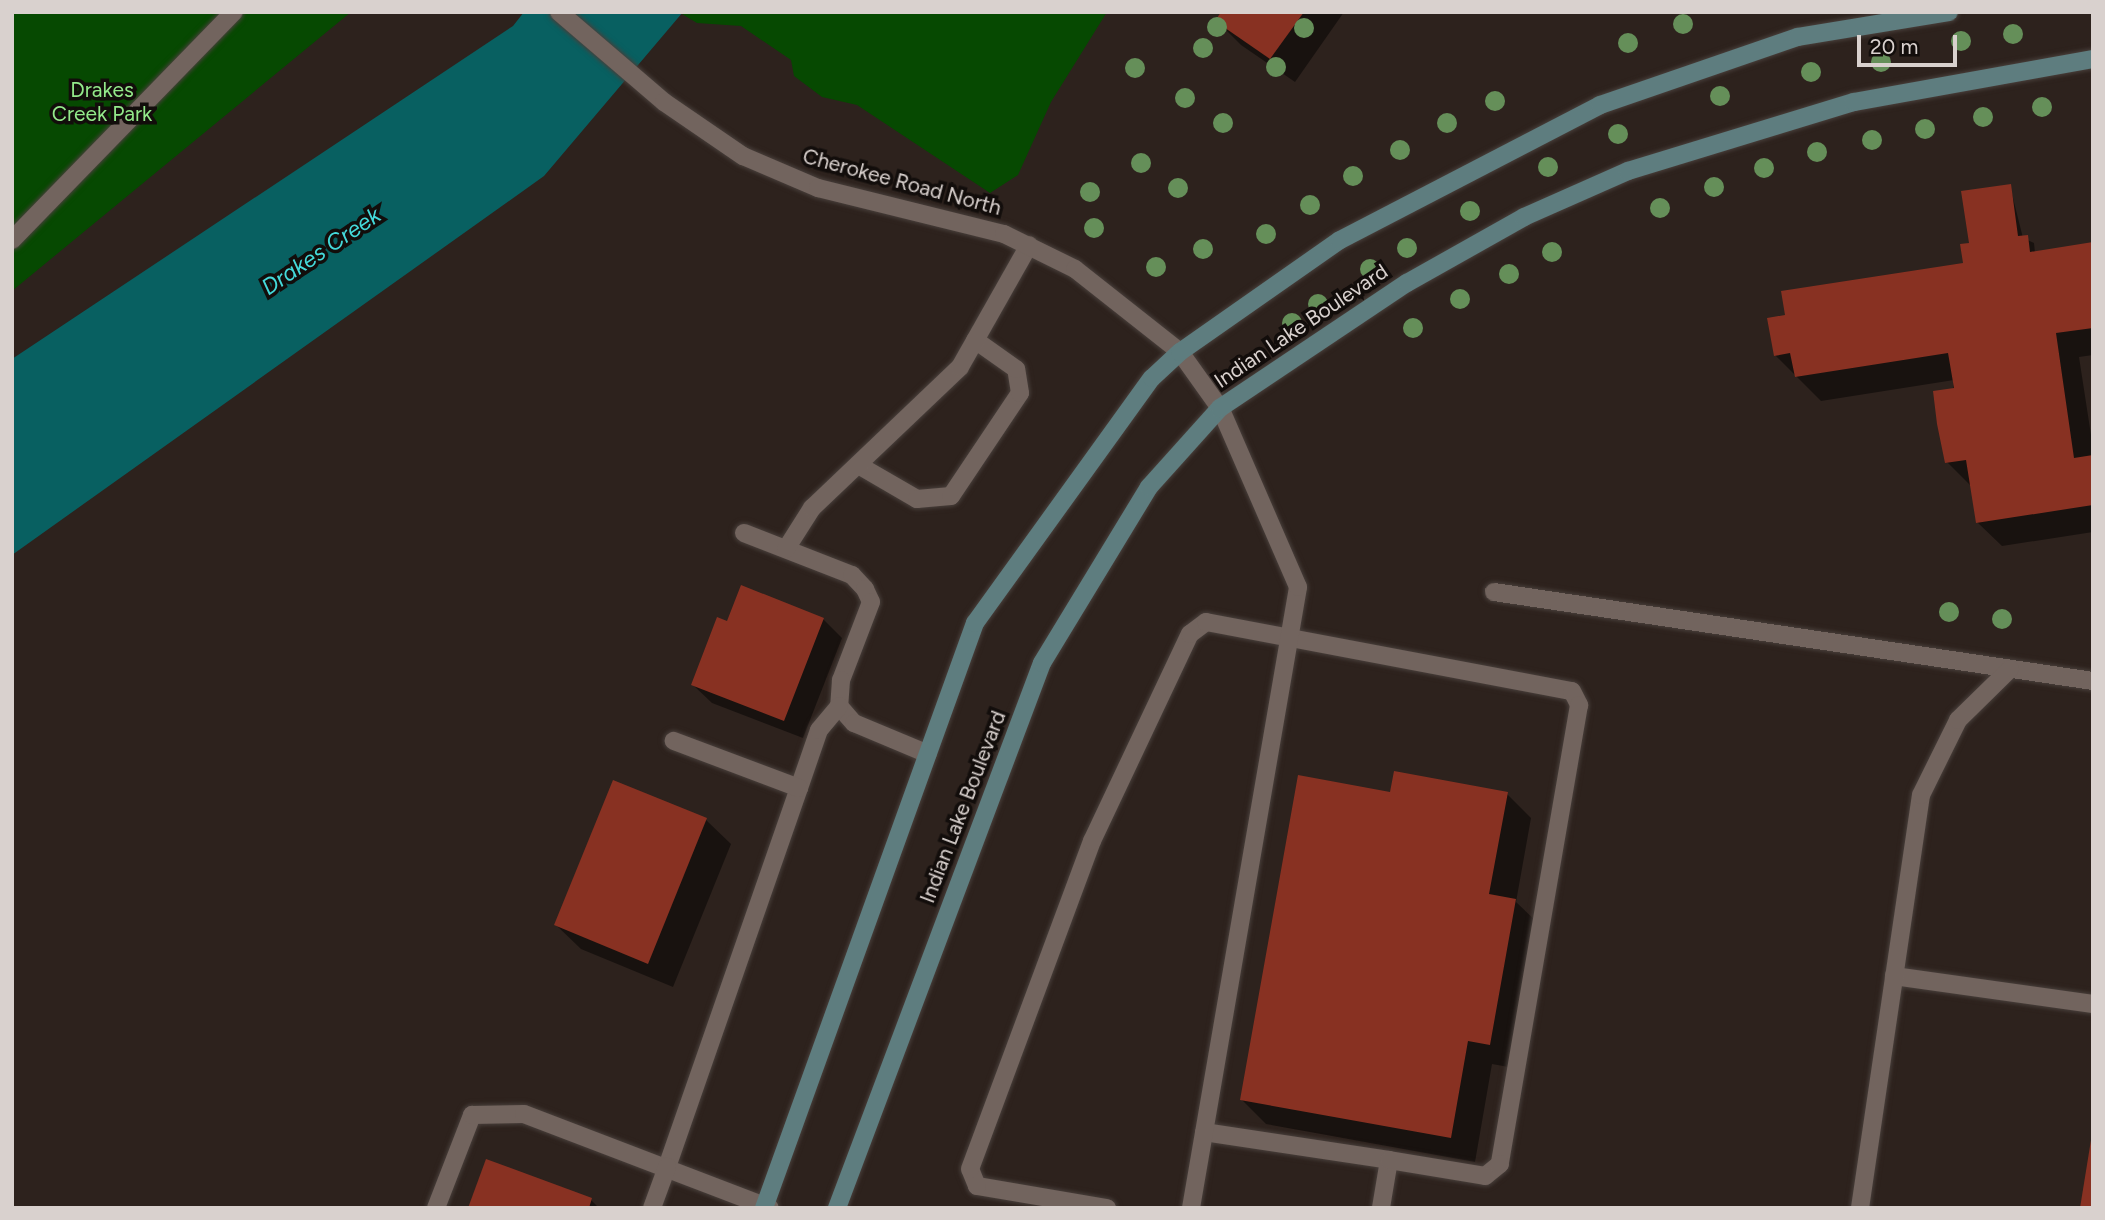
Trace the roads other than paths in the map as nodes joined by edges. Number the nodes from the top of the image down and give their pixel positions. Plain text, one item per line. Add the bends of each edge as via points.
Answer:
1 (234, 12) edge
2 (559, 12) edge
3 (1949, 12) edge
4 (2093, 59) edge
5 (12, 240) edge
6 (1029, 245) junction
7 (975, 340) junction
8 (1180, 352) junction
9 (1220, 408) junction
10 (860, 466) junction
11 (744, 533) dead end
12 (786, 550) junction
13 (1494, 592) dead end
14 (1292, 637) junction
15 (2010, 669) junction
16 (2093, 681) edge
17 (839, 706) junction
18 (674, 741) dead end
19 (928, 754) junction
20 (799, 788) junction
21 (1894, 976) junction
22 (2093, 1004) edge
23 (1204, 1132) junction
24 (1389, 1160) junction
25 (667, 1167) junction
26 (766, 1207) edge
27 (436, 1208) edge
28 (652, 1208) edge
29 (836, 1208) edge
30 (1107, 1208) edge
31 (1191, 1208) edge
32 (1381, 1208) edge
33 (1860, 1208) edge

1 - 5 street
2 - 6 street, Cherokee Road North via 664,102 743,156 818,188
3 - 8 main road via 1798,37 1600,105 1340,240
4 - 9 main road, Indian Lake Boulevard via 1854,102 1628,172 1524,217 1407,283
6 - 7 street
6 - 8 street, Cherokee Road North via 1097,284
7 - 10 street via 960,367
7 - 10 street via 1016,369 1020,393 951,496 917,499
8 - 9 street, Cherokee Road North
8 - 19 main road via 1101,441 975,623
9 - 14 street, Cherokee Road North via 1298,587
9 - 29 main road, Indian Lake Boulevard via 1149,487 1042,663
10 - 12 street via 812,508
11 - 12 street
12 - 17 street via 852,575 870,602 841,680
13 - 15 street
14 - 23 street, Cherokee Road North
14 - 24 street via 1572,691 1579,705 1500,1164 1485,1176
14 - 30 street via 1206,622 1190,634 1092,841 970,1169 976,1186
15 - 16 street
15 - 21 street via 1958,720 1921,795
17 - 19 street via 854,723
17 - 20 street via 819,730
18 - 20 street
19 - 26 main road
20 - 25 street
21 - 22 street
21 - 33 street
23 - 24 street
23 - 31 street, Cherokee Road North
24 - 32 street
25 - 26 street
25 - 27 street via 524,1114 472,1115
25 - 28 street

